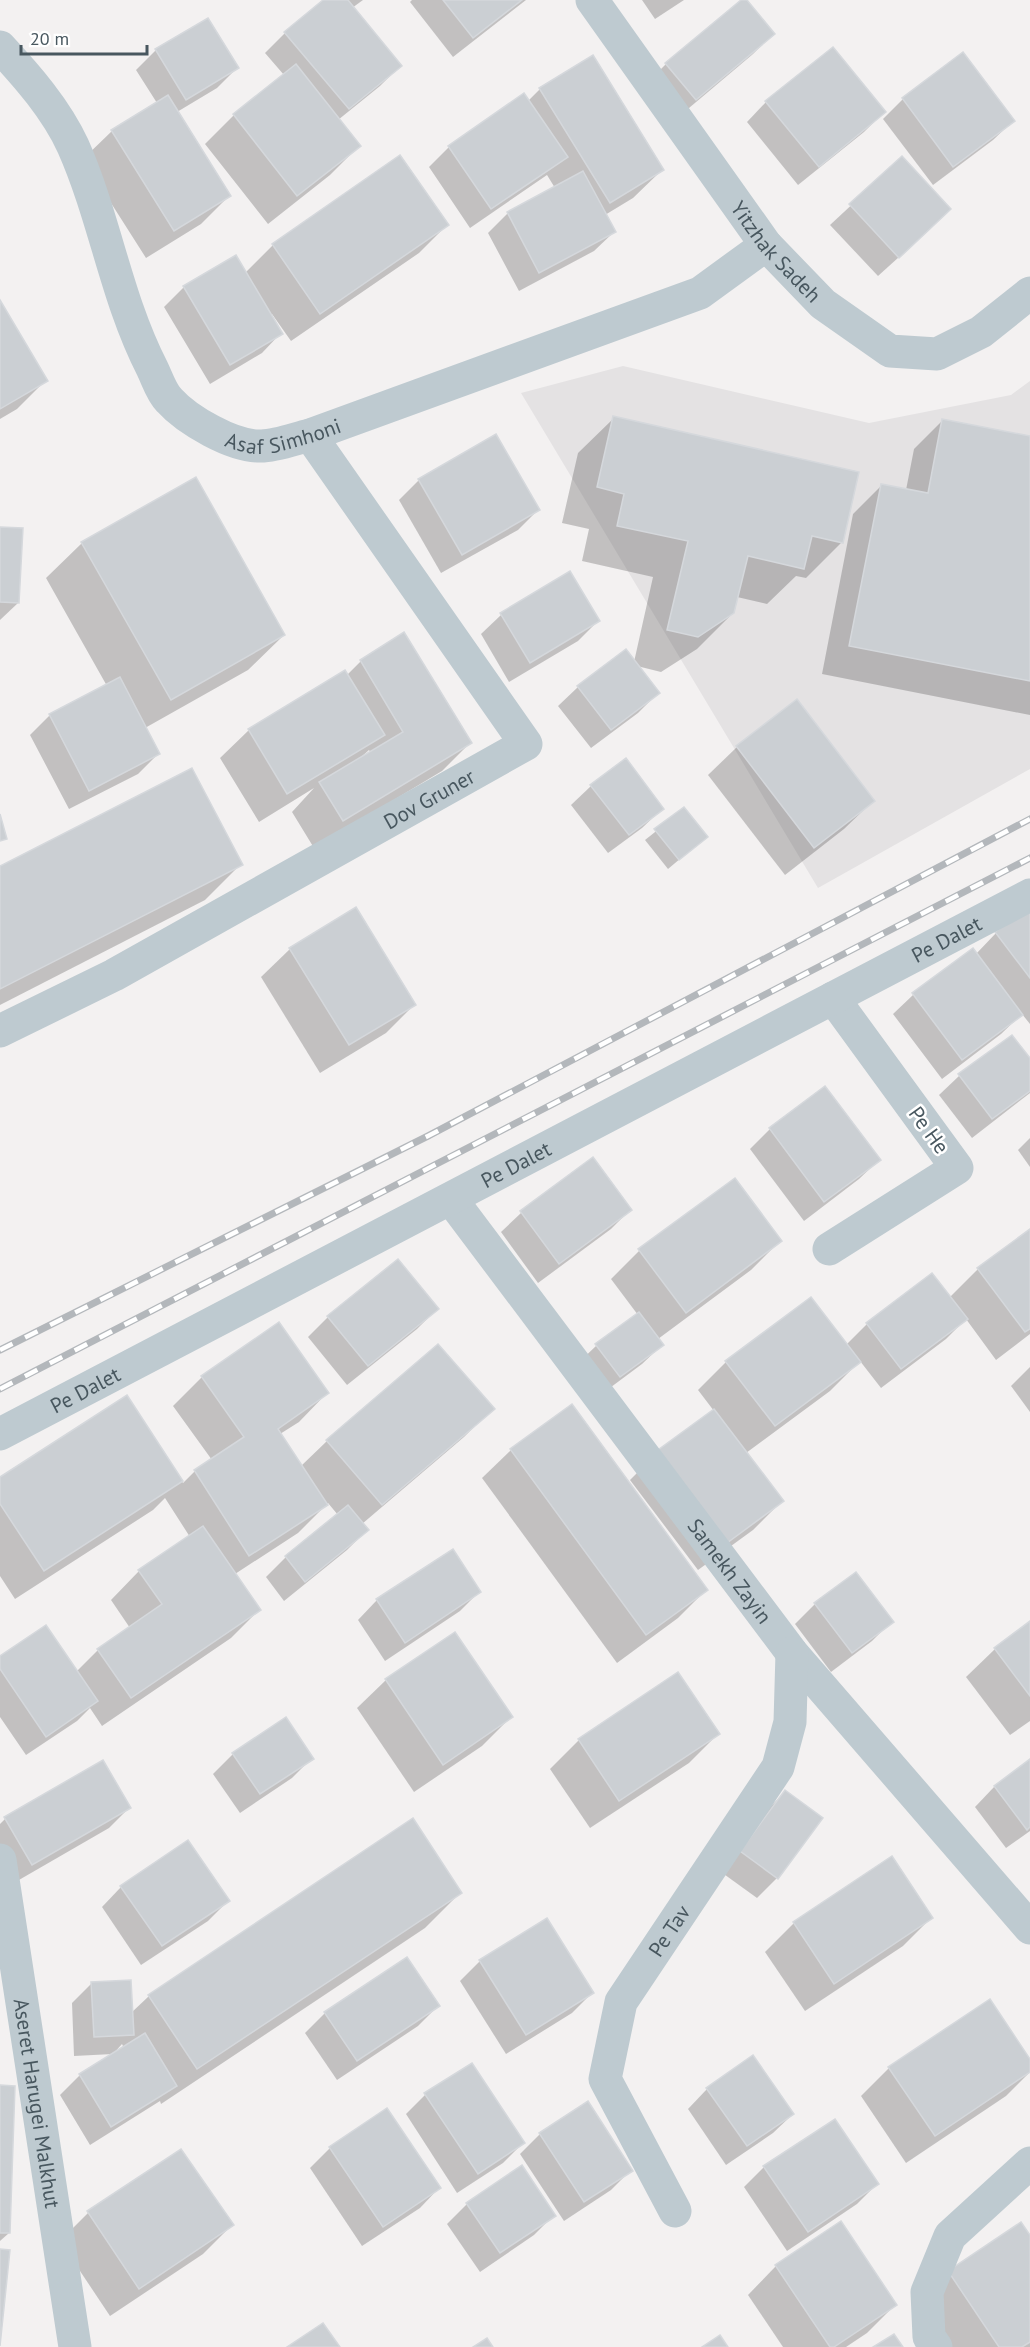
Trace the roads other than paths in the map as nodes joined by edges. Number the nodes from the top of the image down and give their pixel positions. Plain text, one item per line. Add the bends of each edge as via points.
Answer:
1 (592, 0) edge
2 (0, 47) edge
3 (766, 245) junction
4 (1030, 293) edge
5 (310, 435) junction
6 (1030, 894) edge
7 (833, 998) junction
8 (0, 1031) edge
9 (451, 1199) junction
10 (830, 1249) dead end
11 (0, 1434) edge
12 (792, 1653) junction
13 (0, 1860) edge
14 (1030, 1928) edge
15 (1030, 2163) edge
16 (675, 2211) dead end
17 (75, 2347) edge
18 (936, 2347) edge

1 - 3 street, Yitzhak Sadeh
2 - 5 street, Asaf Simhoni via 36,86 72,144 134,329 168,400 196,423 226,438 260,446
3 - 4 street, Yitzhak Sadeh via 823,304 890,351 937,354 981,332
3 - 5 street, Asaf Simhoni via 700,293
5 - 8 street, Dov Gruner via 526,744 114,975
6 - 7 street, Pe Dalet
7 - 9 street, Pe Dalet
7 - 10 street, Pe He via 957,1168
9 - 11 street, Pe Dalet
9 - 12 street, Samekh Zayin
12 - 14 street, Samekh Zayin
12 - 16 street, Pe Tav via 790,1722 778,1767 621,2002 605,2079
13 - 17 street, Aseret Harugei Malkhut
15 - 18 street via 950,2236 927,2292 929,2337

